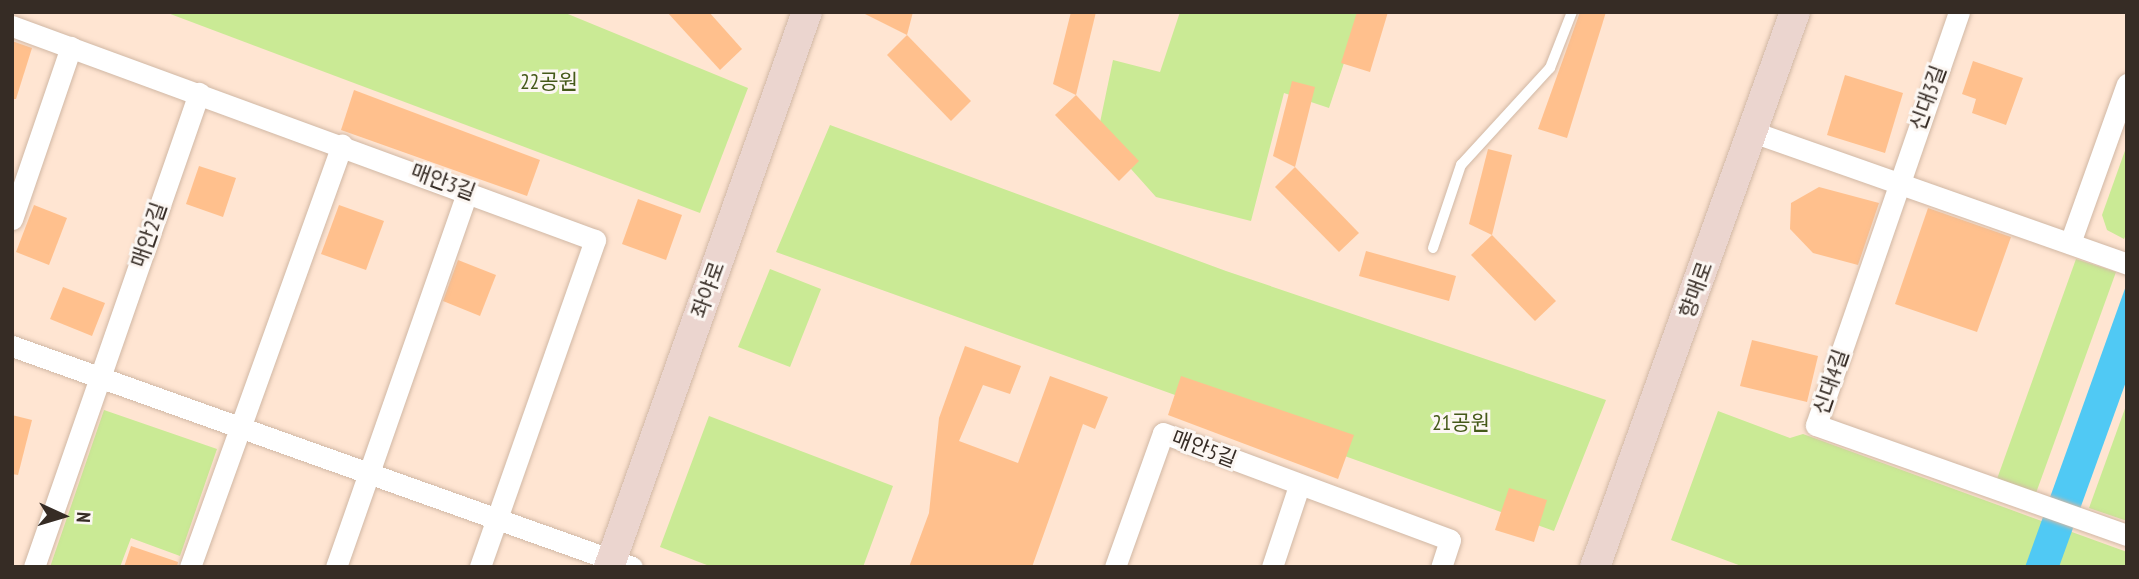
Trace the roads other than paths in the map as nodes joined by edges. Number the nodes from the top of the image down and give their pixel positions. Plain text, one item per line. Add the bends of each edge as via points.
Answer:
1 (807, 12) edge
2 (1572, 12) edge
3 (1795, 12) edge
4 (1959, 12) edge
5 (12, 26) edge
6 (71, 47) junction
7 (2127, 84) edge
8 (199, 93) junction
9 (1753, 132) junction
10 (342, 145) junction
11 (1898, 183) junction
12 (468, 191) junction
13 (12, 219) edge
14 (2070, 243) junction
15 (1433, 248) dead end
16 (2127, 264) edge
17 (12, 346) edge
18 (100, 377) junction
19 (240, 427) junction
20 (369, 473) junction
21 (1299, 486) junction
22 (497, 519) junction
23 (2127, 535) edge
24 (617, 564) edge
25 (34, 567) edge
26 (190, 567) edge
27 (336, 567) edge
28 (480, 567) edge
29 (1115, 567) edge
30 (1272, 567) edge
31 (1441, 567) edge
32 (1595, 567) edge

1 - 24 street, 좌야로
2 - 15 lane via 1550,68 1461,165
3 - 9 street, 향매로
4 - 11 street, 신대3길
5 - 6 street, 매안3길
6 - 8 street, 매안3길
6 - 13 street
7 - 14 street
8 - 10 street, 매안3길
8 - 18 street, 매안2길
9 - 11 street
9 - 32 street, 향매로
10 - 12 street, 매안3길
10 - 19 street
11 - 14 street
11 - 23 street, 신대4길 via 1816,425
12 - 20 street
12 - 22 street, 매안3길 via 595,240
14 - 16 street
17 - 18 street
18 - 19 street
18 - 25 street, 매안2길
19 - 20 street
19 - 26 street
20 - 22 street
20 - 27 street
21 - 29 street, 매안5길 via 1163,433
21 - 30 street
21 - 31 street, 매안5길 via 1450,540
22 - 24 street
22 - 28 street

